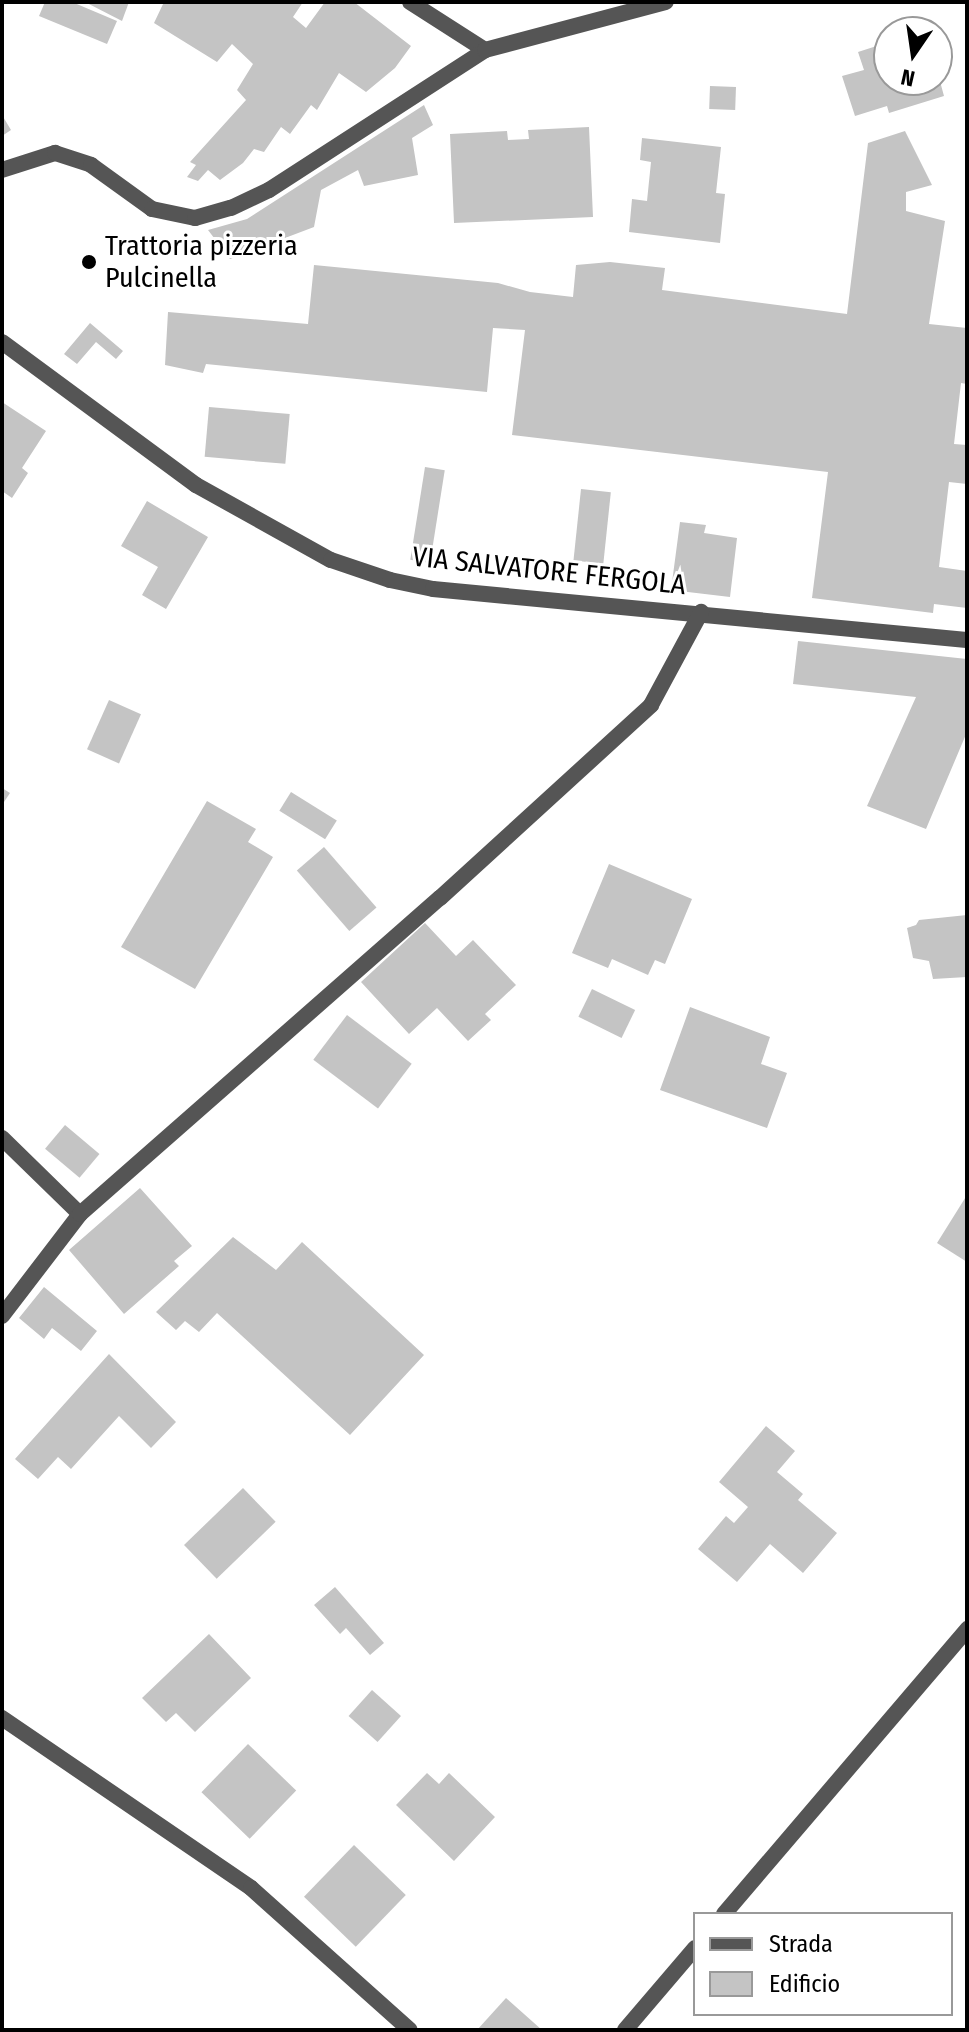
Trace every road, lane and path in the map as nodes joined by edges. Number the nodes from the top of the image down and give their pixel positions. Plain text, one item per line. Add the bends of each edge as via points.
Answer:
1 (410, 2) edge
2 (666, 2) edge
3 (485, 50) junction
4 (2, 170) edge
5 (2, 342) edge
6 (701, 612) junction
7 (967, 640) edge
8 (2, 1138) edge
9 (80, 1214) junction
10 (2, 1316) edge
11 (967, 1629) edge
12 (2, 1718) edge
13 (726, 1912) edge
14 (693, 1950) edge
15 (410, 2030) edge
16 (625, 2030) edge

1 - 3 street
2 - 3 street
3 - 4 street via 269,190 195,218 152,209 91,165 55,153
5 - 6 street, VIA SALVATORE FERGOLA via 196,485 331,560 433,589
6 - 7 street, VIA SALVATORE FERGOLA
6 - 9 street via 651,705
8 - 9 street
9 - 10 street
11 - 13 street
12 - 15 street via 251,1888
14 - 16 street

